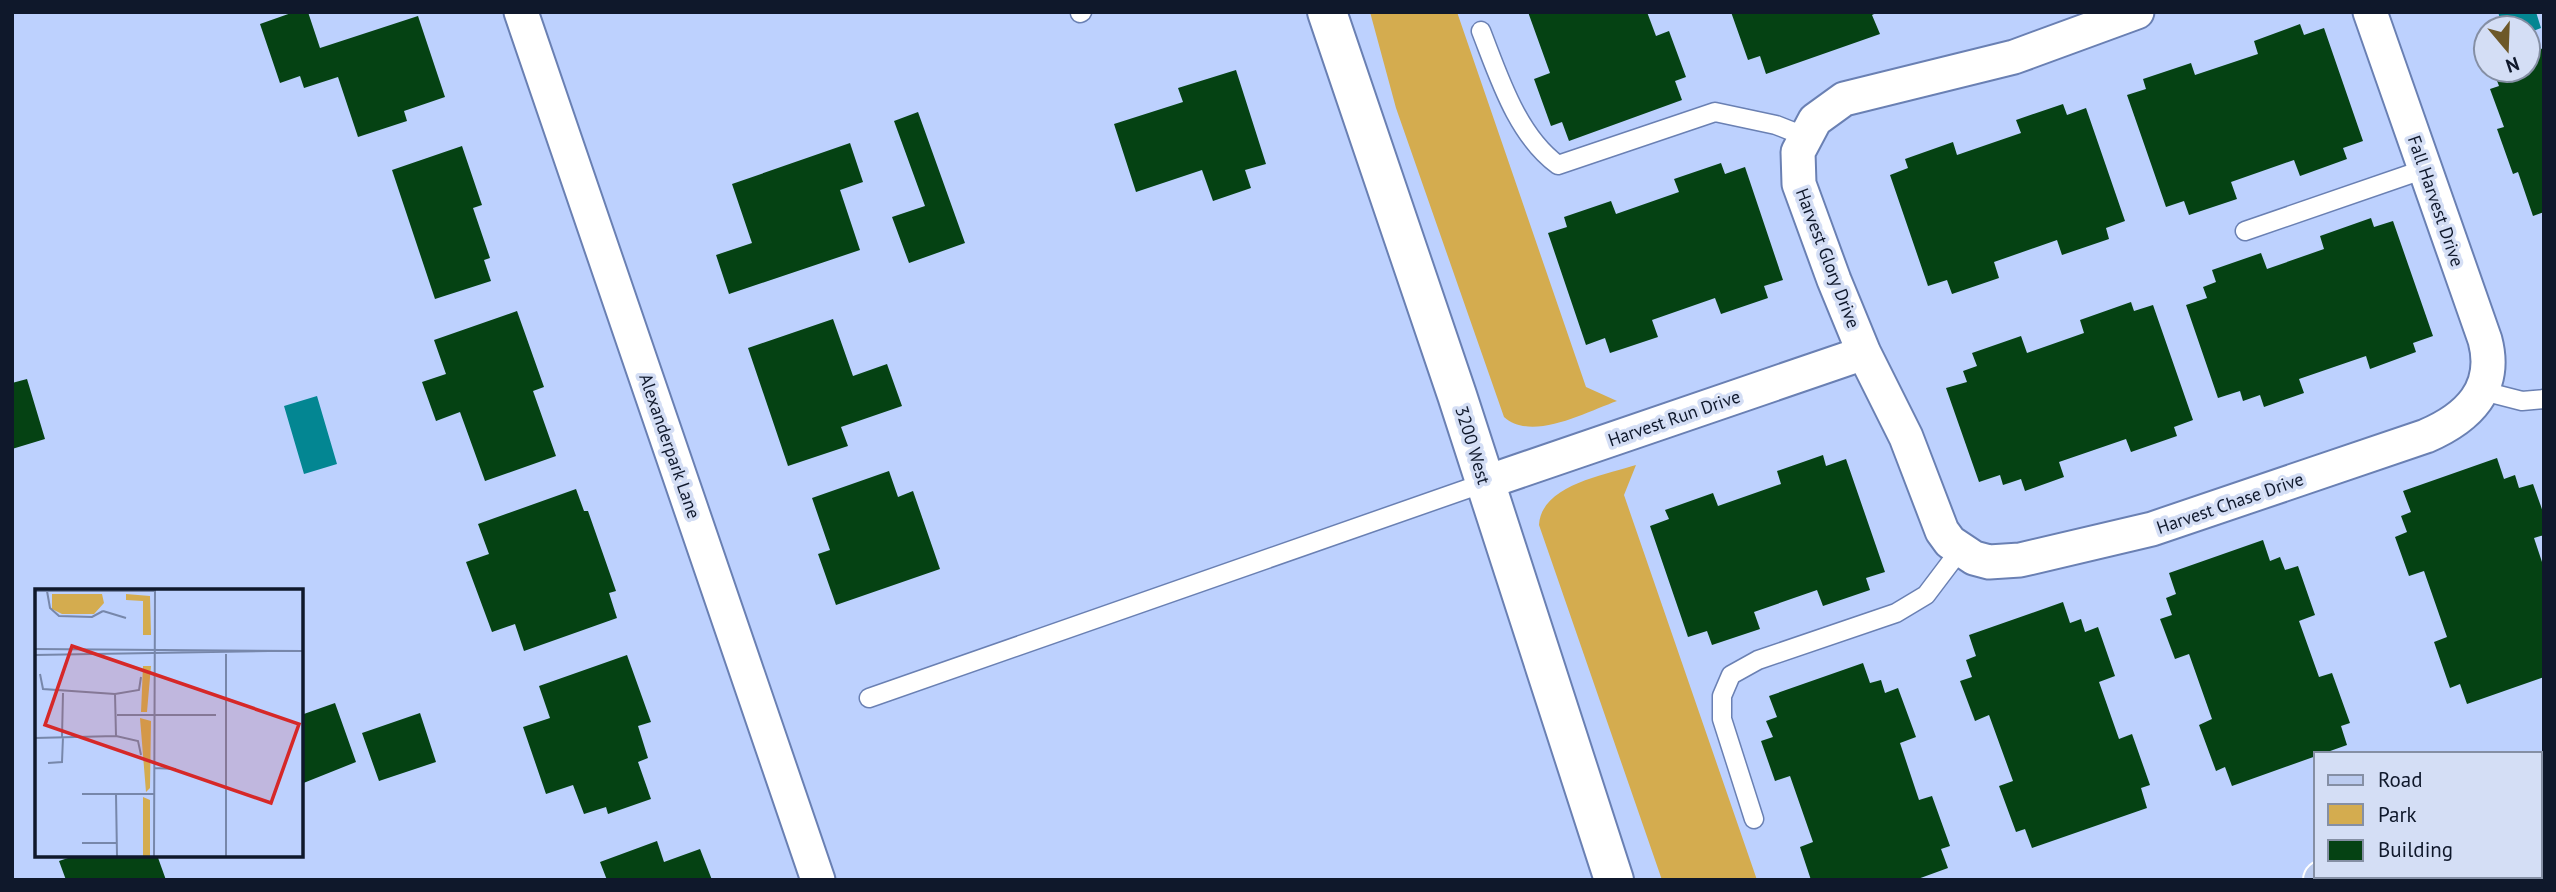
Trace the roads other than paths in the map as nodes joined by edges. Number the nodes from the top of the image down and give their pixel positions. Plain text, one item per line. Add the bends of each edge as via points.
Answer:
1 (521, 12) edge
2 (1327, 12) edge
3 (2137, 12) edge
4 (2371, 12) edge
5 (1481, 31) dead end
6 (1804, 136) junction
7 (2425, 169) junction
8 (2245, 232) dead end
9 (1864, 353) junction
10 (2483, 391) junction
11 (2544, 399) edge
12 (1484, 483) junction
13 (1960, 550) junction
14 (869, 698) dead end
15 (1754, 819) dead end
16 (818, 880) edge
17 (1614, 880) edge

1 - 16 street, Alexanderpark Lane
2 - 12 street, 3200 West
3 - 6 street, Harvest Glory Drive via 2014,57 1844,99 1821,114
4 - 7 street, Fall Harvest Drive
5 - 6 lane via 1501,84 1538,150 1558,165 1715,113 1776,125
6 - 9 street, Harvest Glory Drive via 1796,168 1798,184
7 - 8 lane
7 - 10 street, Fall Harvest Drive via 2485,340 2489,366
9 - 12 street, Harvest Run Drive
9 - 13 street, Harvest Glory Drive via 1906,437 1935,518
10 - 11 lane via 2522,401
10 - 13 street, Harvest Chase Drive via 2456,421 2426,436 2152,529 2005,563 1974,558
12 - 14 lane
12 - 17 street, 3200 West
13 - 15 lane via 1926,594 1896,613 1758,660 1731,675 1722,696 1721,719

